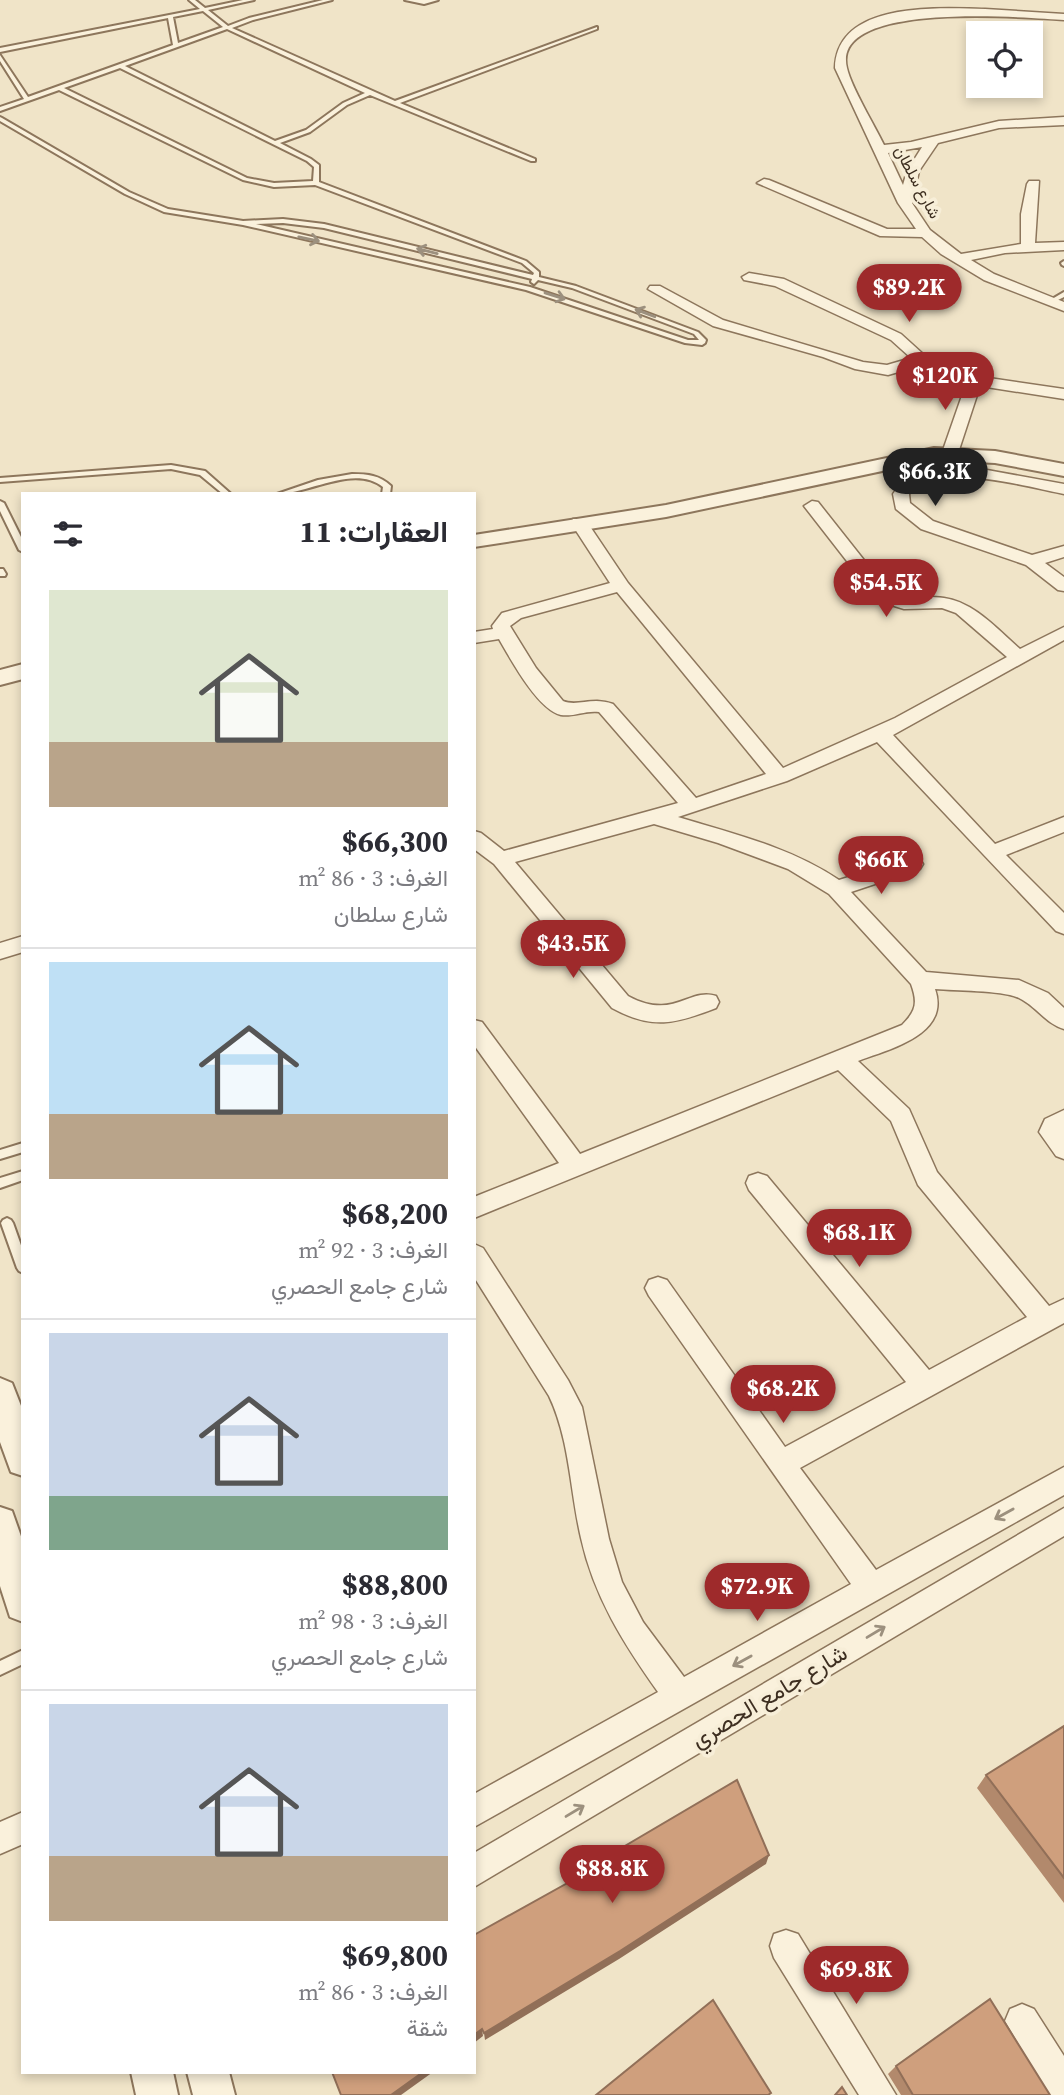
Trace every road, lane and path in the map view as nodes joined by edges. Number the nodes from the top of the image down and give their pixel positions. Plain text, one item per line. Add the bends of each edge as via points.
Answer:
1 (192, 0) edge
2 (251, 0) edge
3 (304, 0) edge
4 (329, 0) edge
5 (408, 0) edge
6 (435, 0) edge
7 (203, 10) junction
8 (170, 16) junction
9 (251, 16) junction
10 (1064, 17) edge
11 (226, 27) junction
12 (595, 28) dead end
13 (176, 46) junction
14 (0, 50) edge
15 (0, 57) edge
16 (120, 66) junction
17 (59, 88) junction
18 (370, 93) junction
19 (27, 99) junction
20 (395, 103) junction
21 (0, 108) edge
22 (0, 119) edge
23 (1064, 121) edge
24 (932, 142) junction
25 (275, 143) junction
26 (880, 149) junction
27 (533, 160) dead end
28 (316, 183) junction
29 (764, 183) dead end
30 (1034, 184) dead end
31 (905, 203) junction
32 (243, 223) junction
33 (925, 233) junction
34 (1028, 247) junction
35 (1064, 247) edge
36 (958, 259) junction
37 (749, 277) dead end
38 (537, 278) junction
39 (528, 288) junction
40 (655, 289) dead end
41 (1064, 294) edge
42 (1050, 302) junction
43 (1064, 307) edge
44 (921, 360) junction
45 (974, 382) junction
46 (1064, 394) edge
47 (950, 453) junction
48 (1064, 470) edge
49 (0, 480) edge
50 (1064, 489) edge
51 (226, 492) edge
52 (289, 492) edge
53 (386, 492) edge
54 (0, 503) edge
55 (812, 506) dead end
56 (579, 523) junction
57 (476, 529) edge
58 (476, 541) edge
59 (21, 546) edge
60 (1064, 551) edge
61 (1032, 561) junction
62 (621, 586) junction
63 (1064, 586) edge
64 (504, 632) junction
65 (1064, 633) edge
66 (476, 638) edge
67 (1017, 656) junction
68 (21, 657) edge
69 (0, 663) edge
70 (21, 672) edge
71 (0, 678) edge
72 (880, 733) junction
73 (779, 776) junction
74 (691, 805) junction
75 (654, 817) junction
76 (1064, 824) edge
77 (476, 840) edge
78 (992, 853) junction
79 (500, 859) junction
80 (913, 864) dead end
81 (836, 889) junction
82 (1064, 926) edge
83 (21, 945) edge
84 (0, 951) edge
85 (920, 980) junction
86 (708, 1002) dead end
87 (1064, 1021) edge
88 (476, 1031) edge
89 (841, 1059) junction
90 (1064, 1119) edge
91 (21, 1148) edge
92 (1064, 1149) edge
93 (0, 1155) edge
94 (576, 1167) junction
95 (21, 1176) edge
96 (0, 1183) edge
97 (758, 1183) dead end
98 (476, 1207) edge
99 (7, 1223) dead end
100 (476, 1258) edge
101 (21, 1262) edge
102 (658, 1287) dead end
103 (1055, 1315) edge
104 (925, 1385) junction
105 (11, 1410) edge
106 (21, 1452) edge
107 (780, 1464) junction
108 (1064, 1480) edge
109 (1064, 1521) edge
110 (0, 1524) edge
111 (872, 1587) junction
112 (21, 1598) edge
113 (21, 1658) edge
114 (0, 1668) edge
115 (679, 1696) junction
116 (476, 1810) edge
117 (21, 1829) edge
118 (0, 1838) edge
119 (476, 1870) edge
120 (786, 1946) dead end
121 (1022, 2021) dead end
122 (152, 2074) edge
123 (209, 2074) edge
124 (1064, 2087) edge
125 (156, 2095) edge
126 (214, 2095) edge
127 (879, 2095) edge

1 - 7 lane
2 - 7 lane
2 - 9 lane
3 - 9 lane
4 - 9 lane
5 - 6 lane
7 - 8 lane
7 - 11 lane
8 - 13 lane
8 - 14 lane
9 - 11 lane
10 - 26 street, شارع سلطان via 941,11 882,19 853,34 841,54 841,68
11 - 13 lane
11 - 18 lane
12 - 20 lane
13 - 16 lane
15 - 19 lane
16 - 17 lane
16 - 25 lane
17 - 19 lane
17 - 28 lane via 246,179
18 - 20 lane
18 - 25 lane via 345,104 308,131
19 - 21 lane
20 - 27 lane
22 - 32 lane via 146,204
23 - 24 street via 988,126
24 - 26 street
24 - 31 street via 913,171
25 - 28 lane via 317,166
26 - 31 street, شارع سلطان
28 - 38 lane via 524,262 535,268
29 - 33 street via 885,233
30 - 34 street
31 - 33 street, شارع سلطان
38 -> 32 lane via 324,226 283,220
32 -> 39 lane
33 - 36 street, شارع سلطان
34 - 35 street
34 - 36 street
36 - 42 street, شارع سلطان
37 - 44 street via 779,282 896,337
38 - 39 lane
39 -> 38 lane via 687,342 702,343 696,333 601,296
40 - 44 street via 718,323 860,366 888,370
41 - 42 lane
42 - 43 street, شارع سلطان
44 - 45 street via 936,371
45 - 46 street
45 - 47 street
47 - 48 street
47 - 56 street via 666,511
49 - 51 lane via 171,467 202,473
50 - 61 street via 950,473 911,482 901,494 902,505 927,525
52 - 53 lane via 362,475 383,480
54 - 59 lane
55 - 67 street via 884,597 904,604 943,603 962,609
56 - 57 street via 530,517
56 - 58 street
56 - 62 street
60 - 61 street
61 - 63 street
62 - 64 street via 508,617 501,626
62 - 73 street
64 - 66 street
64 - 74 street via 556,706 567,709 594,704 606,708
65 - 67 street
67 - 72 street via 972,686
68 - 69 street
70 - 71 street
72 - 73 street
72 - 78 street
73 - 74 street
74 - 75 street
75 - 79 street
75 - 81 street via 785,859
76 - 78 street
77 - 79 street
78 - 82 street
79 - 86 street via 620,1002 638,1014 661,1017
80 - 81 street
81 - 85 street
83 - 84 street
85 - 87 street via 1019,988 1040,999
85 - 89 street via 929,999 925,1016 909,1031
88 - 94 street
89 - 94 street
89 - 103 street via 901,1116 927,1178
90 - 92 street via 1051,1132
91 - 93 lane
94 - 98 street
95 - 96 lane
97 - 104 street
99 - 101 lane
100 - 115 street via 572,1416 595,1539 609,1586 633,1632
102 - 107 street
103 - 104 street
104 - 107 street
105 - 106 street
107 - 111 street
108 -> 111 street, شارع جامع الحصري
119 -> 109 street, شارع جامع الحصري
110 - 112 street
111 -> 115 street, شارع جامع الحصري
113 - 114 lane
115 - 116 street, شارع جامع الحصري
117 - 118 street
120 - 127 street
121 - 124 street
122 - 125 street
123 - 126 street

